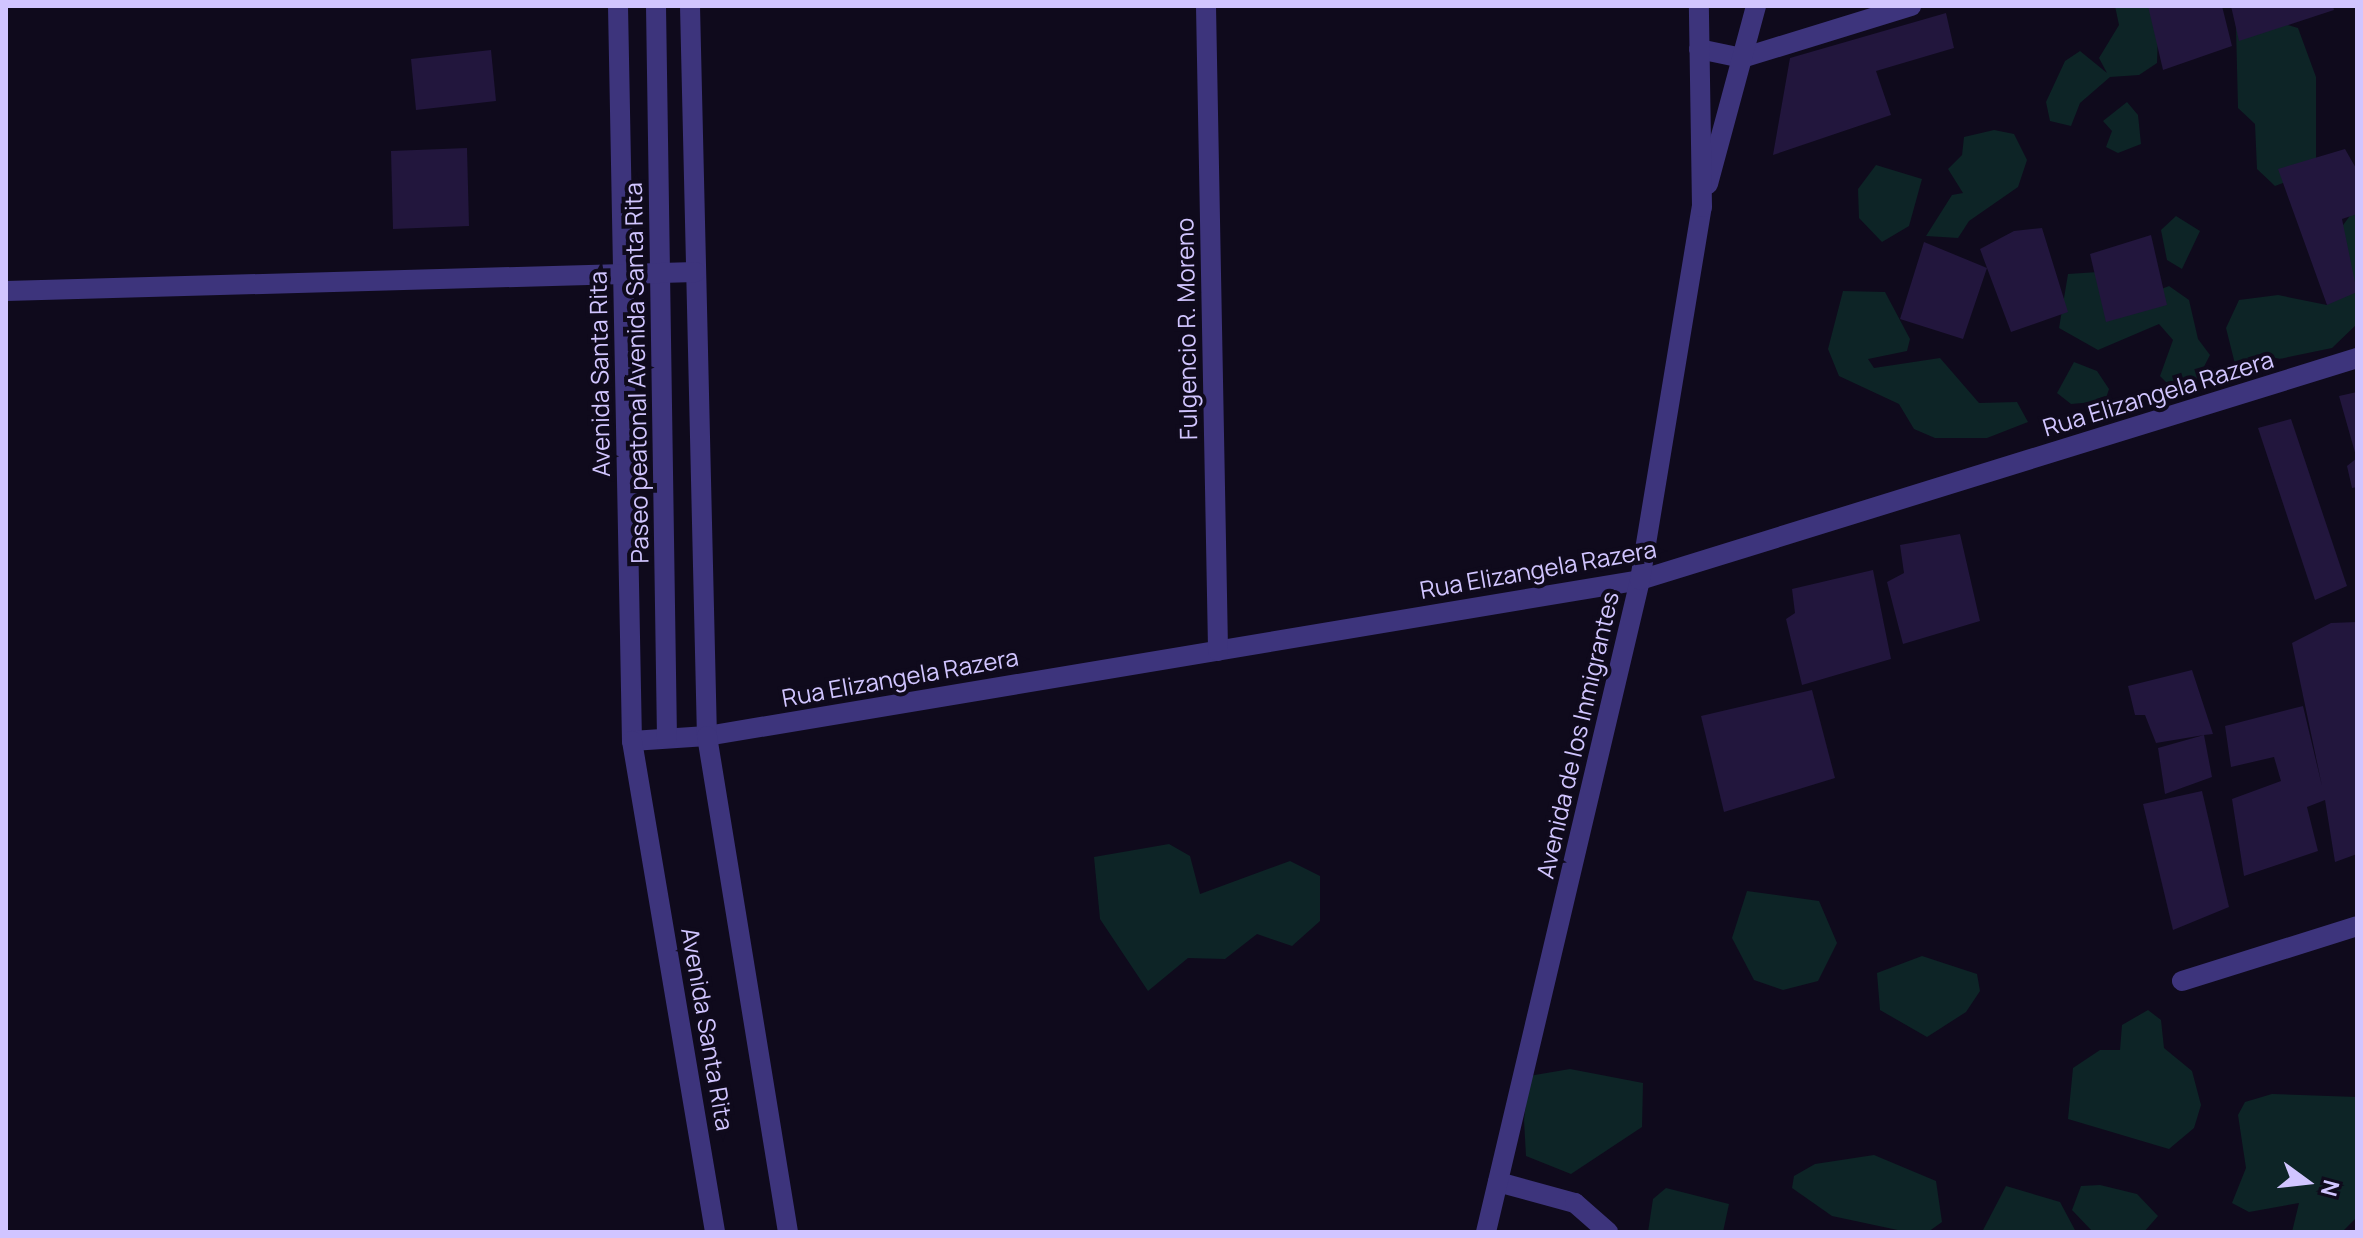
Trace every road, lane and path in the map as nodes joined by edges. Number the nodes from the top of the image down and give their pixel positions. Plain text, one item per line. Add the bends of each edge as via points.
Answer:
1 (618, 6) edge
2 (656, 6) edge
3 (690, 6) edge
4 (1206, 6) edge
5 (1699, 6) edge
6 (1756, 6) edge
7 (1911, 6) edge
8 (1699, 49) junction
9 (1742, 58) junction
10 (1702, 207) junction
11 (696, 272) junction
12 (662, 273) junction
13 (624, 275) junction
14 (6, 291) edge
15 (2357, 358) edge
16 (1640, 580) junction
17 (1218, 651) junction
18 (707, 736) junction
19 (667, 738) junction
20 (632, 741) junction
21 (2357, 926) edge
22 (2182, 981) dead end
23 (1498, 1182) junction
24 (715, 1232) edge
25 (788, 1232) edge
26 (1486, 1232) edge
27 (1608, 1232) edge

1 - 13 street, Avenida Santa Rita
2 - 12 street, Paseo peatonal Avenida Santa Rita
3 - 11 street
4 - 17 street, Fulgencio R. Moreno
5 - 8 street, Avenida de los Inmigrantes
6 - 9 street
7 - 9 street
8 - 9 street
8 - 10 street, Avenida de los Inmigrantes
9 - 10 street
10 - 16 street, Avenida de los Inmigrantes
11 - 12 street
11 - 18 street
12 - 13 street
12 - 19 street, Paseo peatonal Avenida Santa Rita
13 - 14 street
13 - 20 street, Avenida Santa Rita
15 - 16 street, Rua Elizangela Razera
16 - 17 street, Rua Elizangela Razera
16 - 23 street, Avenida de los Inmigrantes
17 - 18 street, Rua Elizangela Razera
18 - 19 street
18 - 25 street
19 - 20 street
20 - 24 street, Avenida Santa Rita
21 - 22 street
23 - 26 street, Avenida de los Inmigrantes
23 - 27 street via 1575,1203

